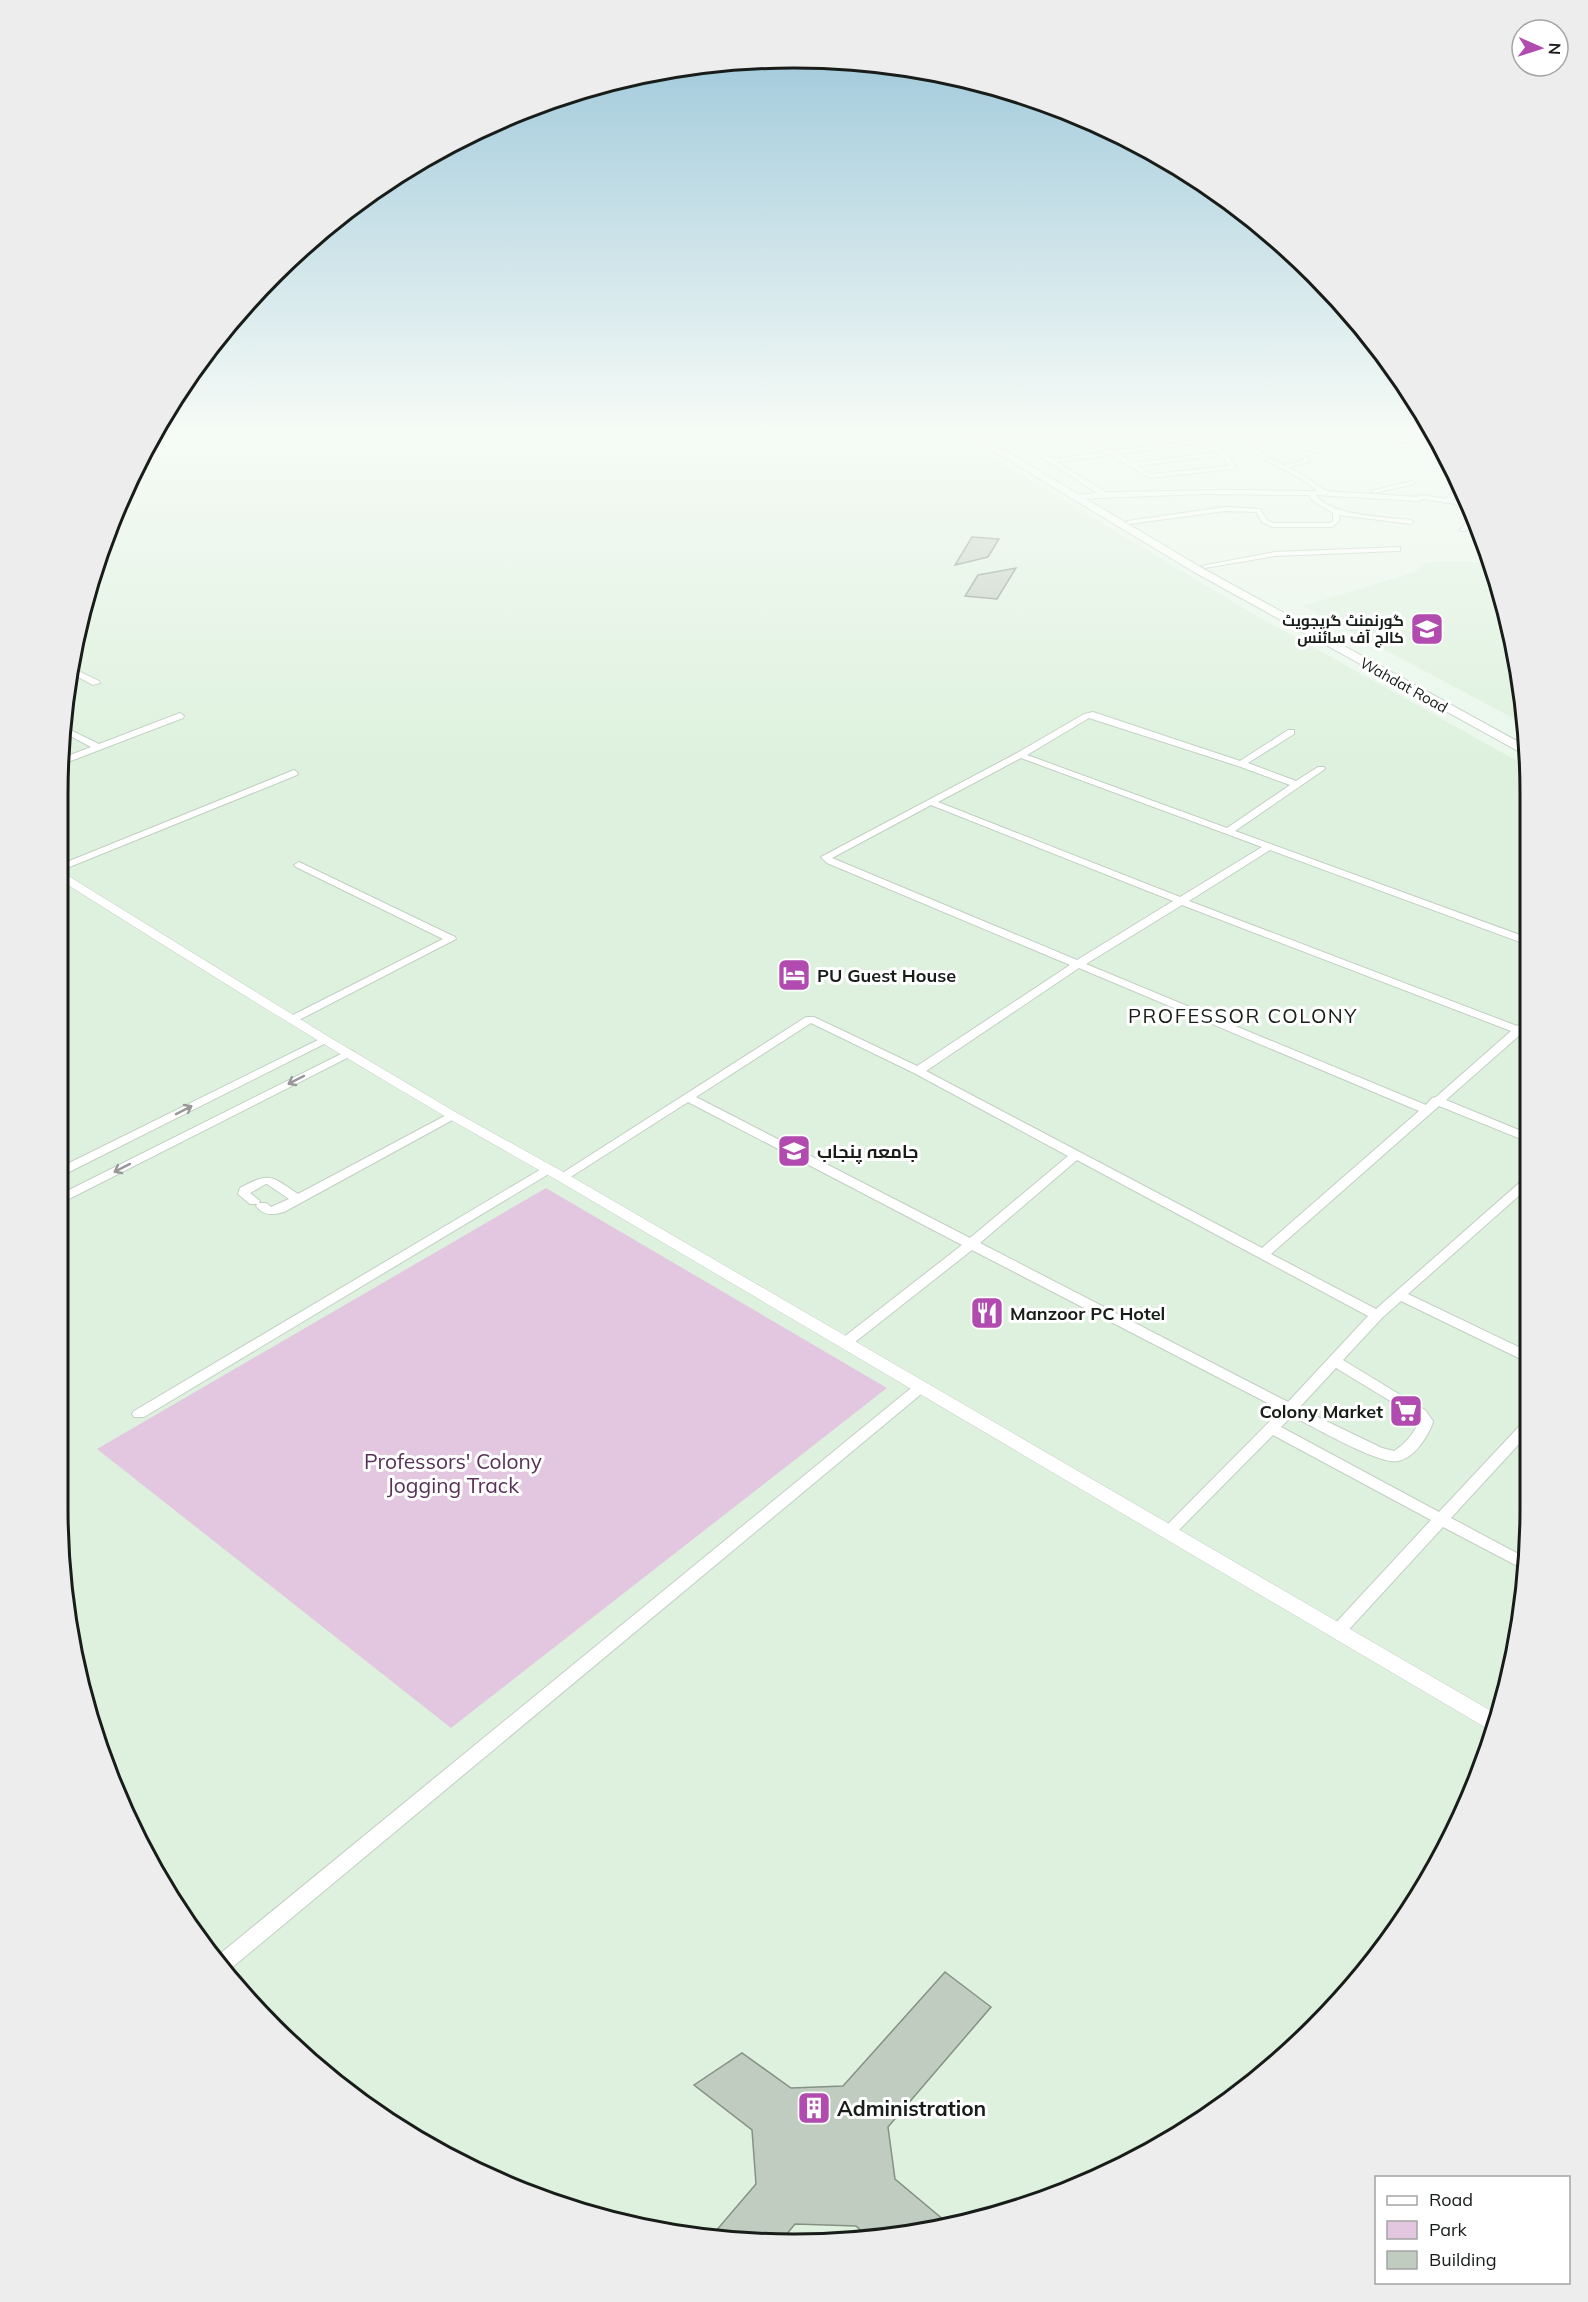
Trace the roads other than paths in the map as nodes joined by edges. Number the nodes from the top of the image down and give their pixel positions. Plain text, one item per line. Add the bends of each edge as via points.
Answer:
1 (1153, 542) edge
2 (1164, 542) edge
3 (1397, 549) dead end
4 (1205, 566) junction
5 (78, 674) edge
6 (96, 683) dead end
7 (180, 716) dead end
8 (1291, 732) dead end
9 (70, 733) edge
10 (1518, 740) edge
11 (98, 747) junction
12 (1519, 748) edge
13 (1020, 755) junction
14 (69, 759) edge
15 (1241, 764) junction
16 (1321, 769) dead end
17 (294, 773) dead end
18 (1298, 785) junction
19 (931, 802) junction
20 (1228, 831) junction
21 (1269, 847) junction
22 (299, 865) dead end
23 (68, 866) edge
24 (68, 878) edge
25 (1181, 902) junction
26 (1520, 938) edge
27 (1077, 966) junction
28 (293, 1019) junction
29 (1518, 1030) joint
30 (324, 1040) junction
31 (349, 1053) junction
32 (918, 1071) junction
33 (687, 1097) junction
34 (1436, 1100) junction
35 (1425, 1109) junction
36 (452, 1116) junction
37 (1520, 1134) edge
38 (1076, 1155) junction
39 (68, 1168) edge
40 (555, 1173) junction
41 (1520, 1189) edge
42 (68, 1195) edge
43 (297, 1199) junction
44 (972, 1243) junction
45 (1262, 1255) junction
46 (1401, 1296) junction
47 (1377, 1315) junction
48 (844, 1343) junction
49 (1520, 1354) edge
50 (1334, 1361) junction
51 (921, 1387) junction
52 (1290, 1409) junction
53 (139, 1414) dead end
54 (1271, 1428) junction
55 (1520, 1445) edge
56 (1441, 1518) junction
57 (1168, 1532) junction
58 (1519, 1560) edge
59 (1337, 1632) junction
60 (1489, 1720) edge
61 (226, 1960) edge

1 - 12 main road, Wahdat Road
2 - 4 main road, Wahdat Road
3 - 4 street via 1275,554
4 - 10 main road, Wahdat Road
5 - 6 street
7 - 11 street
8 - 15 street
9 - 11 street
11 - 14 street
13 - 15 street via 1093,715
13 - 19 street
13 - 20 street
15 - 18 street
16 - 18 street
17 - 23 street
18 - 20 street
19 - 25 street
19 - 27 street via 826,857
20 - 21 street
21 - 25 street
21 - 26 street
22 - 28 street via 451,939
24 - 28 street
25 - 27 street
25 - 29 street
27 - 32 street
27 - 35 street
28 - 30 street
29 - 34 street
30 - 31 street
39 -> 30 street
31 - 36 street
31 -> 42 street
32 - 33 street via 810,1019
32 - 38 street
33 - 40 street
33 - 44 street
34 - 35 street
34 - 37 street
35 - 45 street
36 - 40 street
36 - 43 street
38 - 44 street
38 - 45 street
40 - 48 street
40 - 53 street
41 - 46 street
43 - 43 street via 264,1179 244,1191 269,1210
44 - 48 street
44 - 52 street
45 - 47 street
46 - 47 street
46 - 49 street
47 - 50 street
48 - 51 street
50 - 52 street
50 - 52 street via 1420,1413 1426,1420 1425,1429 1400,1455 1390,1456
51 - 57 street
51 - 61 street
52 - 54 street
54 - 56 street
54 - 57 street
55 - 56 street
56 - 58 street
56 - 59 street
57 - 59 street
59 - 60 street

